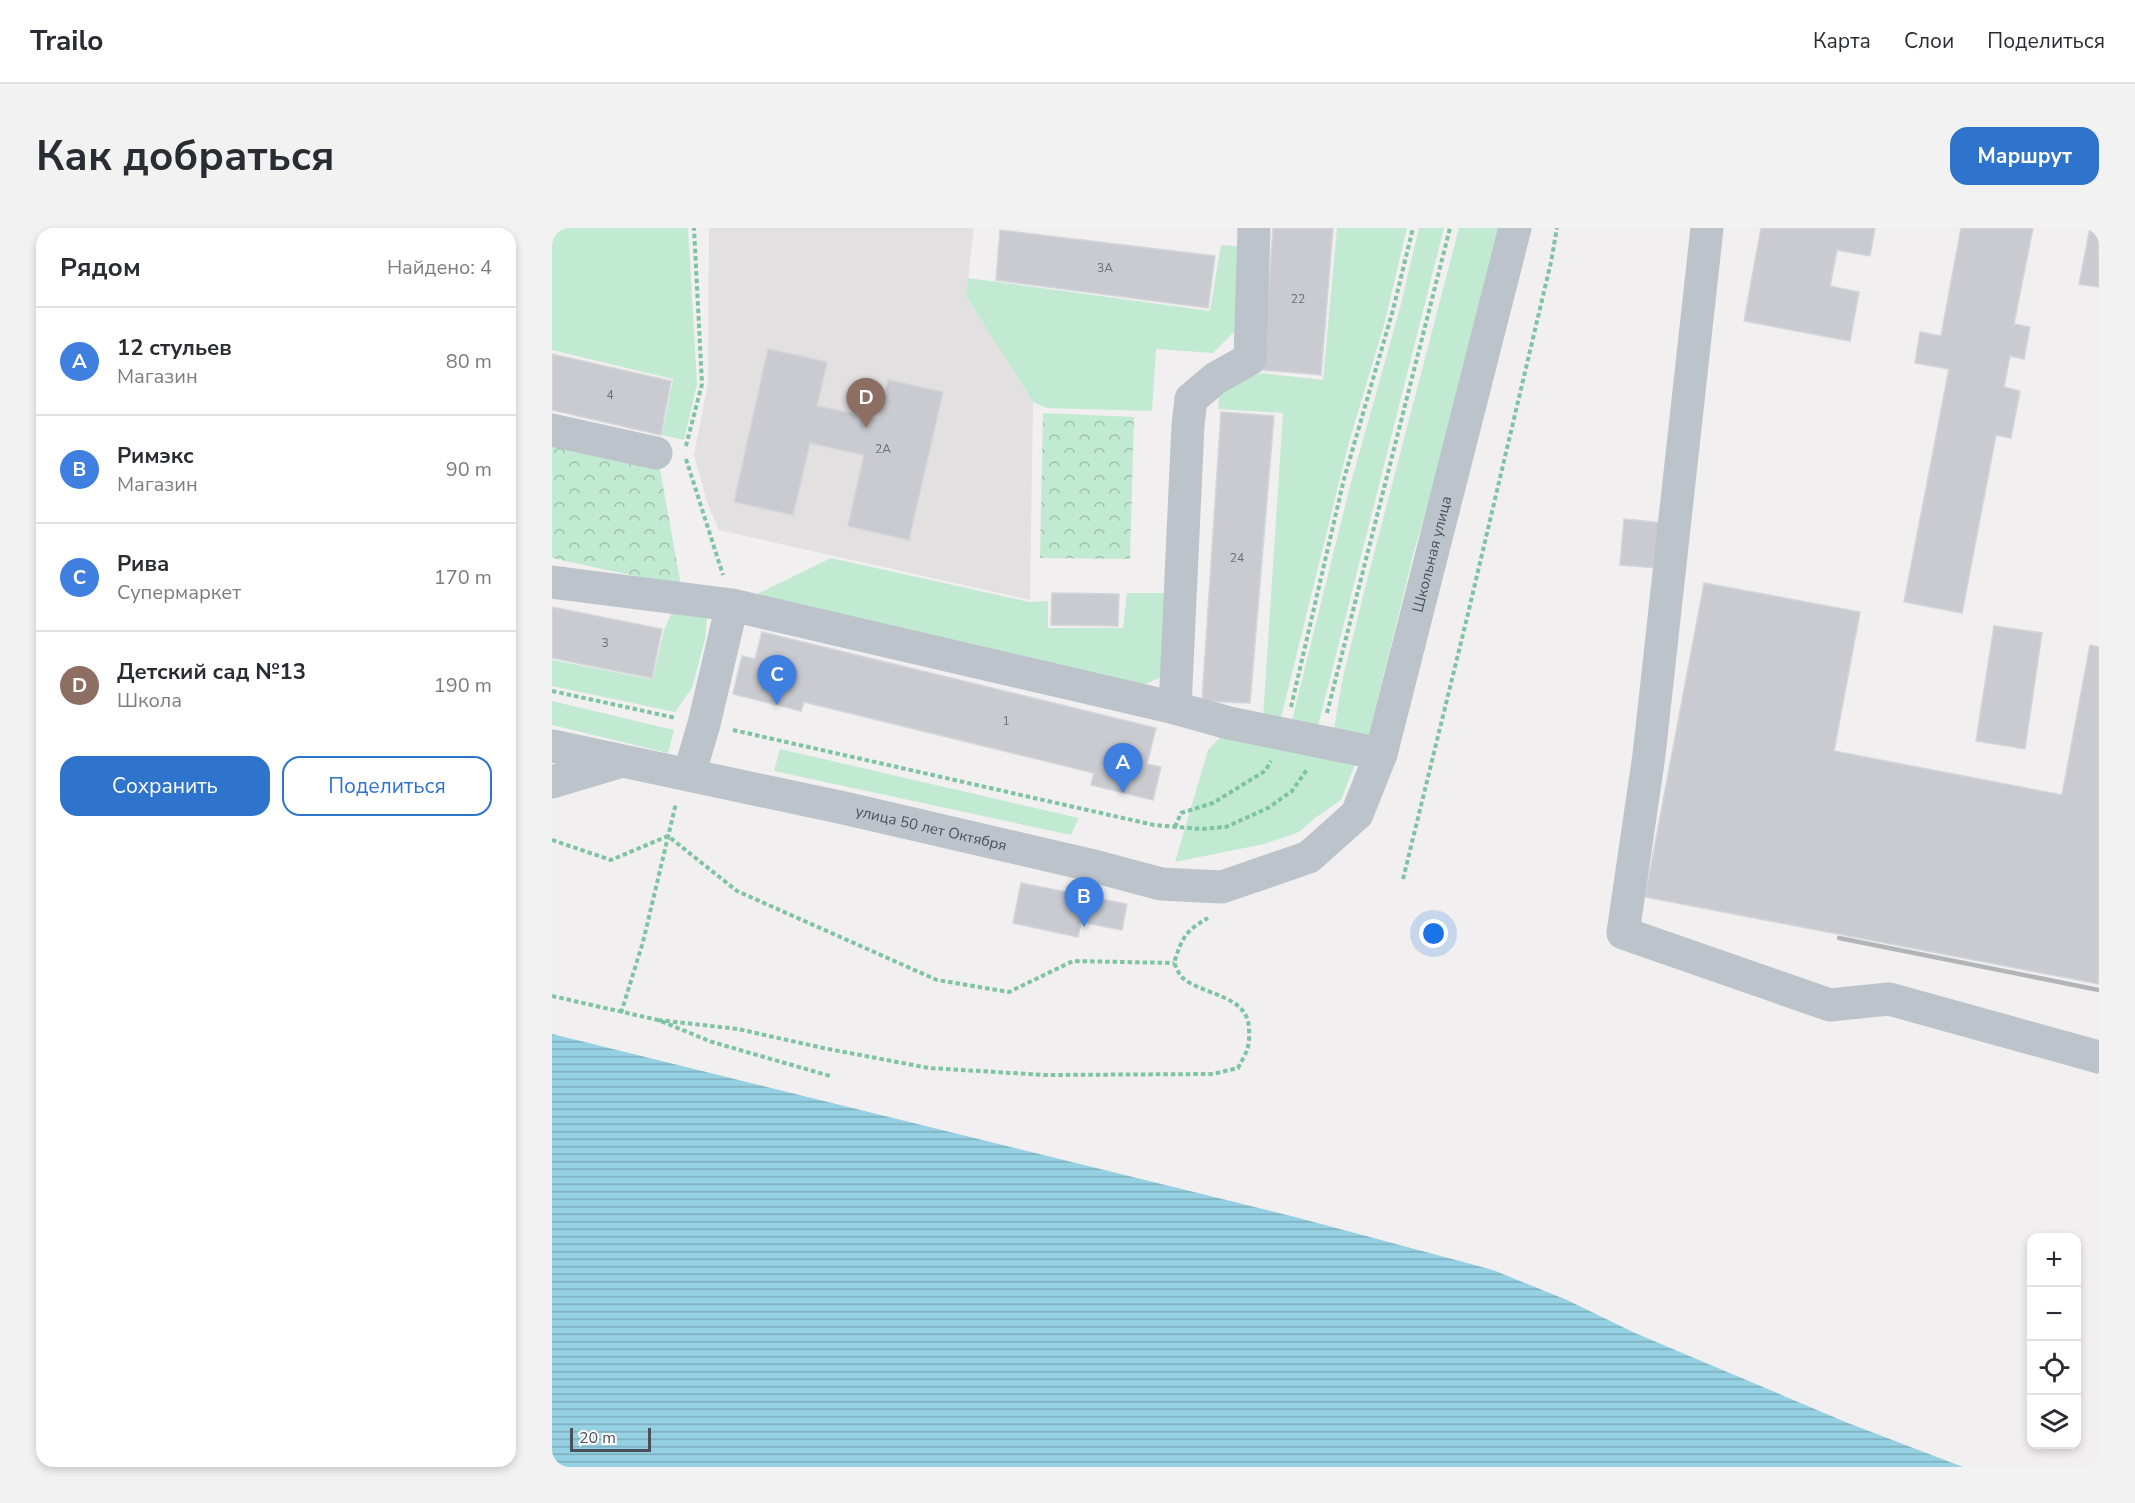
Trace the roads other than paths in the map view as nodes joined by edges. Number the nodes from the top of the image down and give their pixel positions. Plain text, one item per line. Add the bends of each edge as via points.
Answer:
1 (1515, 228) edge
2 (1707, 228) edge
3 (1246, 229) edge
4 (552, 430) edge
5 (656, 453) dead end
6 (552, 582) edge
7 (732, 604) junction
8 (1175, 708) junction
9 (552, 746) edge
10 (1381, 754) junction
11 (621, 761) junction
12 (689, 775) junction
13 (552, 782) edge
14 (1309, 857) joint
15 (2099, 1057) edge

1 - 10 street, Школьная улица
2 - 15 street via 1649,755 1623,933 1830,1005 1889,999
3 - 8 street via 1250,358 1191,399
4 - 5 street
6 - 7 street
7 - 8 street
7 - 12 street
8 - 10 street
9 - 11 street, улица 50 лет Октября
10 - 14 street, Школьная улица via 1357,814
11 - 12 street, улица 50 лет Октября
11 - 13 street
12 - 14 street, улица 50 лет Октября via 1161,884 1222,887

